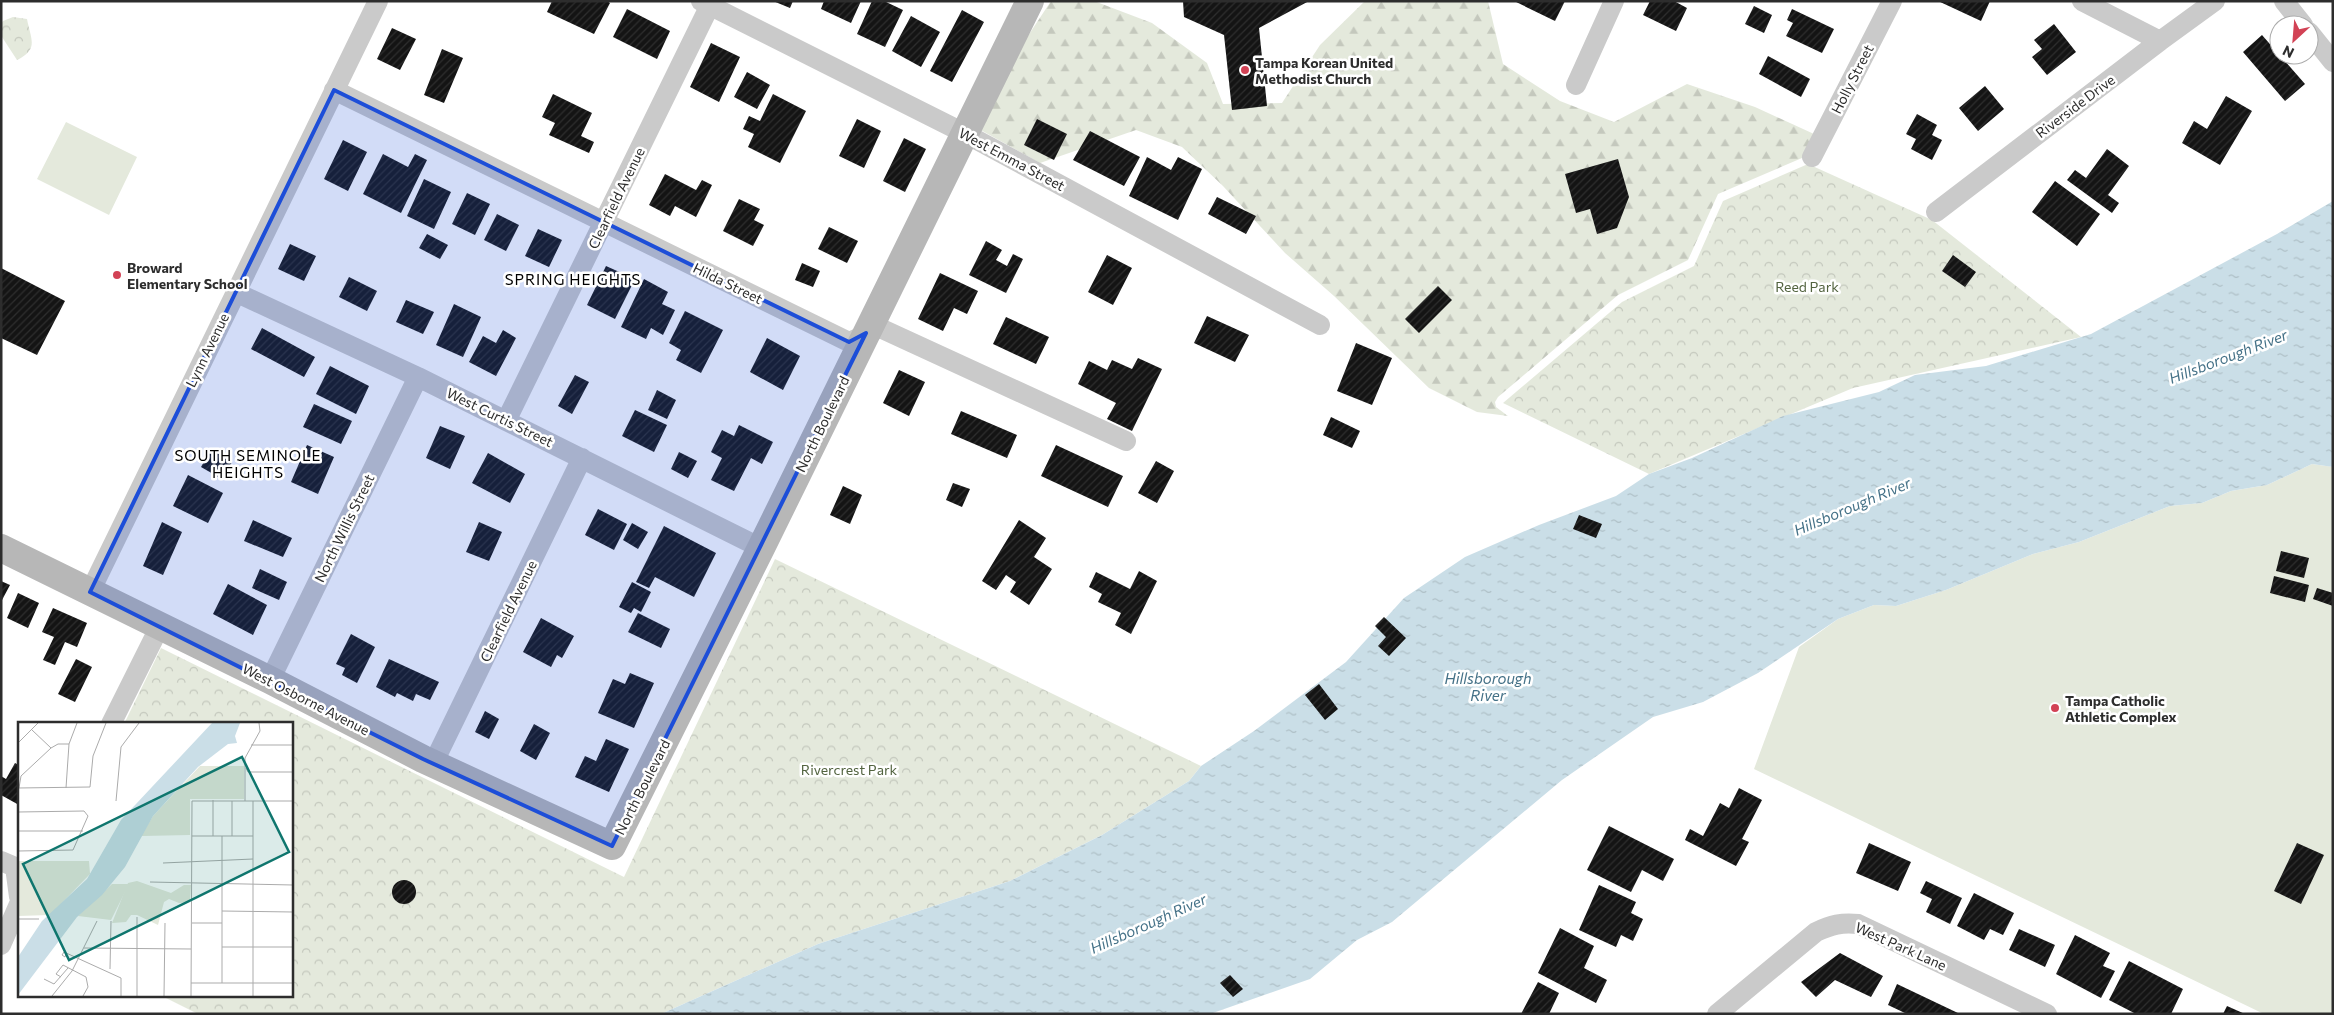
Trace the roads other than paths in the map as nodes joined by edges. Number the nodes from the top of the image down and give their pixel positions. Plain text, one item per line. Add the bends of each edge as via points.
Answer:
1 (378, 1) edge
2 (1030, 1) edge
3 (1614, 1) edge
4 (1892, 1) edge
5 (2082, 1) edge
6 (2215, 1) edge
7 (2284, 1) edge
8 (708, 3) edge
9 (2295, 15) edge
10 (2160, 41) junction
11 (2319, 44) edge
12 (2333, 62) edge
13 (1576, 85) dead end
14 (334, 90) junction
15 (964, 133) junction
16 (1812, 157) dead end
17 (1936, 212) dead end
18 (604, 222) junction
19 (236, 292) junction
20 (1320, 325) dead end
21 (866, 334) junction
22 (418, 377) junction
23 (506, 421) junction
24 (1126, 441) dead end
25 (582, 458) junction
26 (1, 548) edge
27 (761, 548) junction
28 (90, 592) junction
29 (160, 626) junction
30 (270, 680) junction
31 (112, 722) edge
32 (433, 764) junction
33 (612, 846) joint
34 (1, 860) edge
35 (18, 890) edge
36 (18, 906) edge
37 (1, 945) edge
38 (1718, 1014) edge
39 (2047, 1014) edge

1 - 14 street, Lynn Avenue
2 - 15 street, North Boulevard
3 - 13 street
4 - 16 street, Holly Street
5 - 10 street
6 - 10 street, Riverside Drive
7 - 9 street
8 - 15 street, West Emma Street
8 - 18 street, Clearfield Avenue
10 - 17 street, Riverside Drive
11 - 12 street
14 - 18 street, Hilda Street
14 - 19 street, Lynn Avenue
15 - 20 street, West Emma Street
15 - 21 street, North Boulevard
18 - 21 street, Hilda Street via 849,342
18 - 23 street, Clearfield Avenue
19 - 22 street, West Curtis Street
19 - 28 street, Lynn Avenue
21 - 24 street, Hilda Street via 880,328
21 - 27 street, North Boulevard
22 - 23 street, West Curtis Street
22 - 30 street, North Willis Street
23 - 25 street, West Curtis Street
25 - 27 street, West Curtis Street
25 - 32 street, Clearfield Avenue
26 - 28 street, West Osborne Avenue
27 - 33 street, North Boulevard
28 - 29 street, West Osborne Avenue
29 - 30 street, West Osborne Avenue
29 - 31 street
30 - 32 street, West Osborne Avenue
32 - 33 street, West Osborne Avenue
34 - 35 street via 15,868
36 - 37 street
38 - 39 street, West Park Lane via 1816,932 1846,923 1858,924

